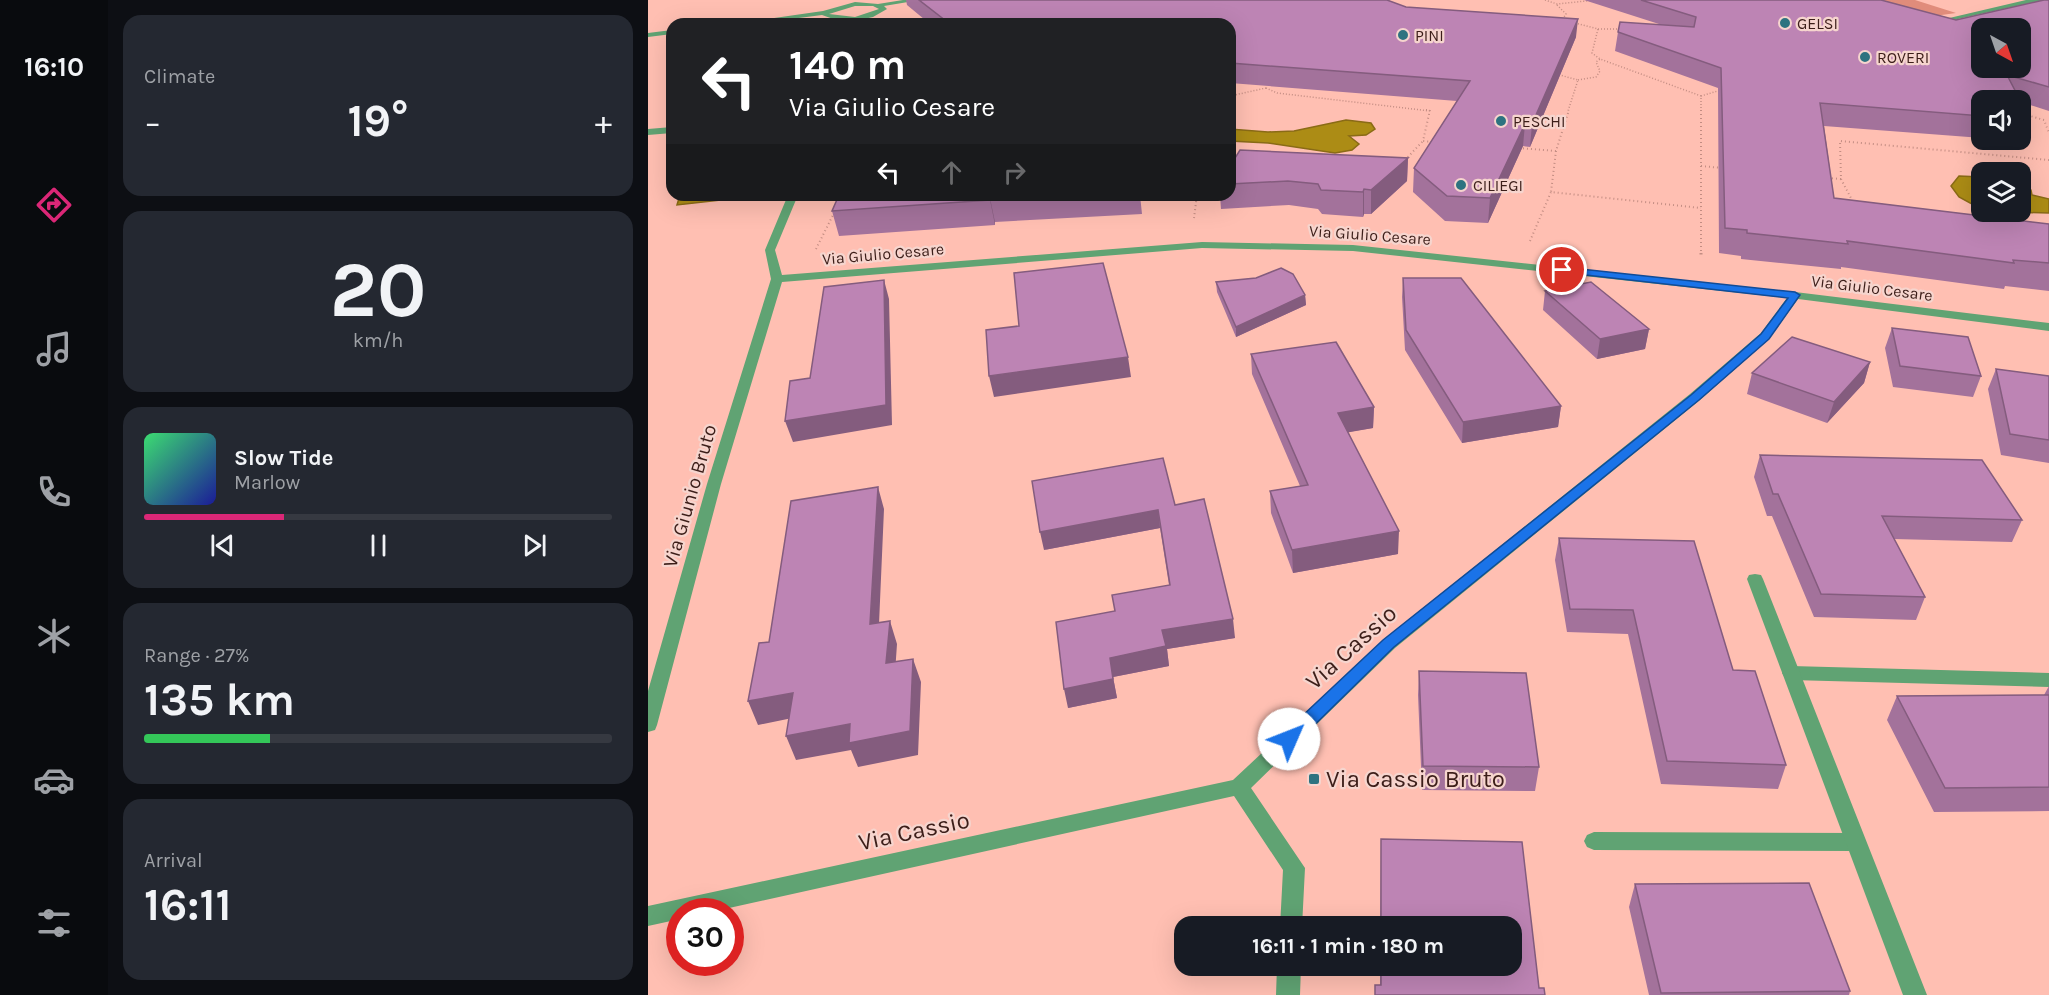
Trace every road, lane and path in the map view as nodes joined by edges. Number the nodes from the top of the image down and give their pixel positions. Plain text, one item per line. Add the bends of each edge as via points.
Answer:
1 (917, 0) edge
2 (1545, 0) edge
3 (1596, 0) edge
4 (2049, 1) edge
5 (843, 2) edge
6 (1557, 4) junction
7 (880, 5) junction
8 (824, 13) junction
9 (784, 18) edge
10 (838, 18) edge
11 (868, 18) edge
12 (1922, 22) edge
13 (1598, 29) junction
14 (1631, 29) edge
15 (666, 33) edge
16 (648, 35) edge
17 (1600, 59) junction
18 (1548, 72) edge
19 (1578, 80) junction
20 (1270, 82) edge
21 (1266, 88) junction
22 (1731, 90) edge
23 (1236, 95) edge
24 (1701, 96) junction
25 (2031, 116) edge
26 (666, 130) edge
27 (648, 132) edge
28 (2049, 133) edge
29 (1423, 141) junction
30 (1434, 142) edge
31 (1512, 148) edge
32 (1557, 151) junction
33 (2049, 160) edge
34 (1701, 166) junction
35 (1400, 167) edge
36 (1724, 169) edge
37 (1818, 177) edge
38 (1841, 179) junction
39 (790, 201) edge
40 (1197, 201) edge
41 (1701, 208) junction
42 (1856, 208) edge
43 (1192, 223) dead end
44 (1701, 260) dead end
45 (777, 279) junction
46 (1795, 295) junction
47 (2049, 327) edge
48 (1755, 579) dead end
49 (1791, 673) junction
50 (2049, 680) edge
51 (648, 725) edge
52 (1239, 787) junction
53 (1594, 841) dead end
54 (1856, 842) junction
55 (648, 916) edge
56 (1292, 916) edge
57 (1289, 976) edge
58 (1288, 995) edge
59 (1915, 995) edge

1 - 7 street
2 - 6 path
3 - 6 path
4 - 12 street
5 - 7 street
5 - 8 street
6 - 13 path via 1566,14 1562,20
7 - 11 street via 884,9
8 - 9 street
8 - 10 street
13 - 14 path
13 - 17 path via 1592,53
15 - 16 street
17 - 19 path via 1596,62 1600,71 1596,77
17 - 24 path
18 - 19 path
19 - 32 path
20 - 21 path
21 - 23 path
21 - 29 path via 1277,93 1430,110
22 - 24 path via 1720,89
24 - 34 path
25 - 28 path via 2044,120
26 - 27 street
29 - 30 path
29 - 35 path
31 - 32 path
32 - 41 path via 1551,192
33 - 38 path via 1840,141
34 - 36 path
34 - 41 path
37 - 38 path
38 - 42 path
39 - 45 street via 770,250
40 - 43 path
41 - 44 path
45 - 46 street, Via Giulio Cesare via 1202,245 1353,248
45 - 51 street, Via Giunio Bruto via 714,484
46 - 47 street, Via Giulio Cesare
46 - 52 street, Via Cassio via 1765,336 1389,644
48 - 49 street
49 - 50 street
49 - 54 street
52 - 55 street, Via Cassio
52 - 56 street via 1294,868
53 - 54 street
54 - 59 street
57 - 58 street

